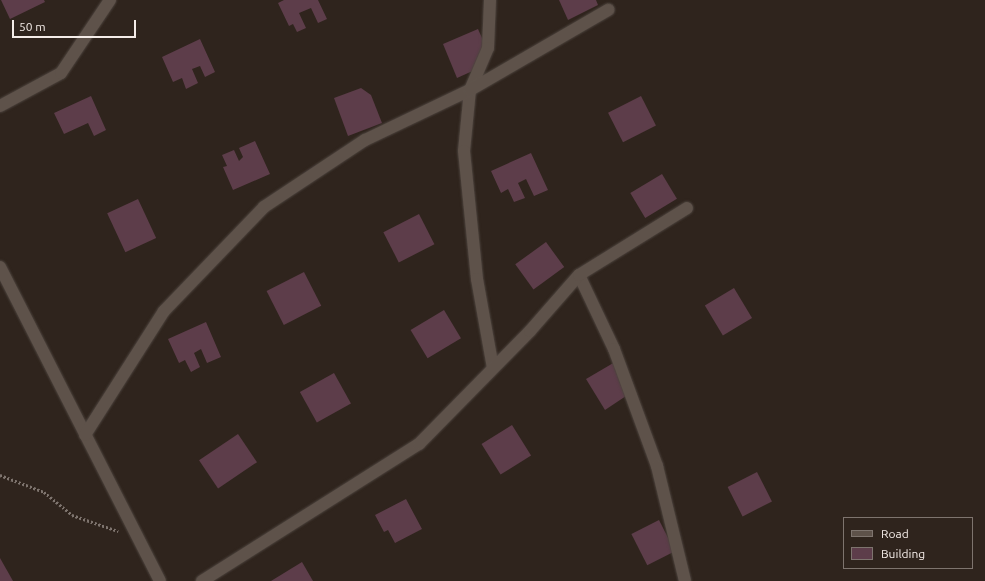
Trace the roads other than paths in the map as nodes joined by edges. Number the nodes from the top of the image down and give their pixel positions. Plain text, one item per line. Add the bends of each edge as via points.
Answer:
1 (110, 0) edge
2 (490, 0) edge
3 (608, 10) dead end
4 (470, 90) junction
5 (0, 106) edge
6 (687, 208) dead end
7 (0, 266) edge
8 (579, 275) junction
9 (493, 368) junction
10 (85, 436) junction
11 (160, 581) edge
12 (202, 581) edge
13 (685, 581) edge

1 - 5 street via 61,73
2 - 4 street via 488,48
3 - 4 street
4 - 9 street via 464,151 477,280
4 - 10 street via 366,140 264,207 164,311
6 - 8 street
7 - 10 street
8 - 9 street
8 - 13 street via 614,348 657,466
9 - 12 street via 418,444
10 - 11 street

